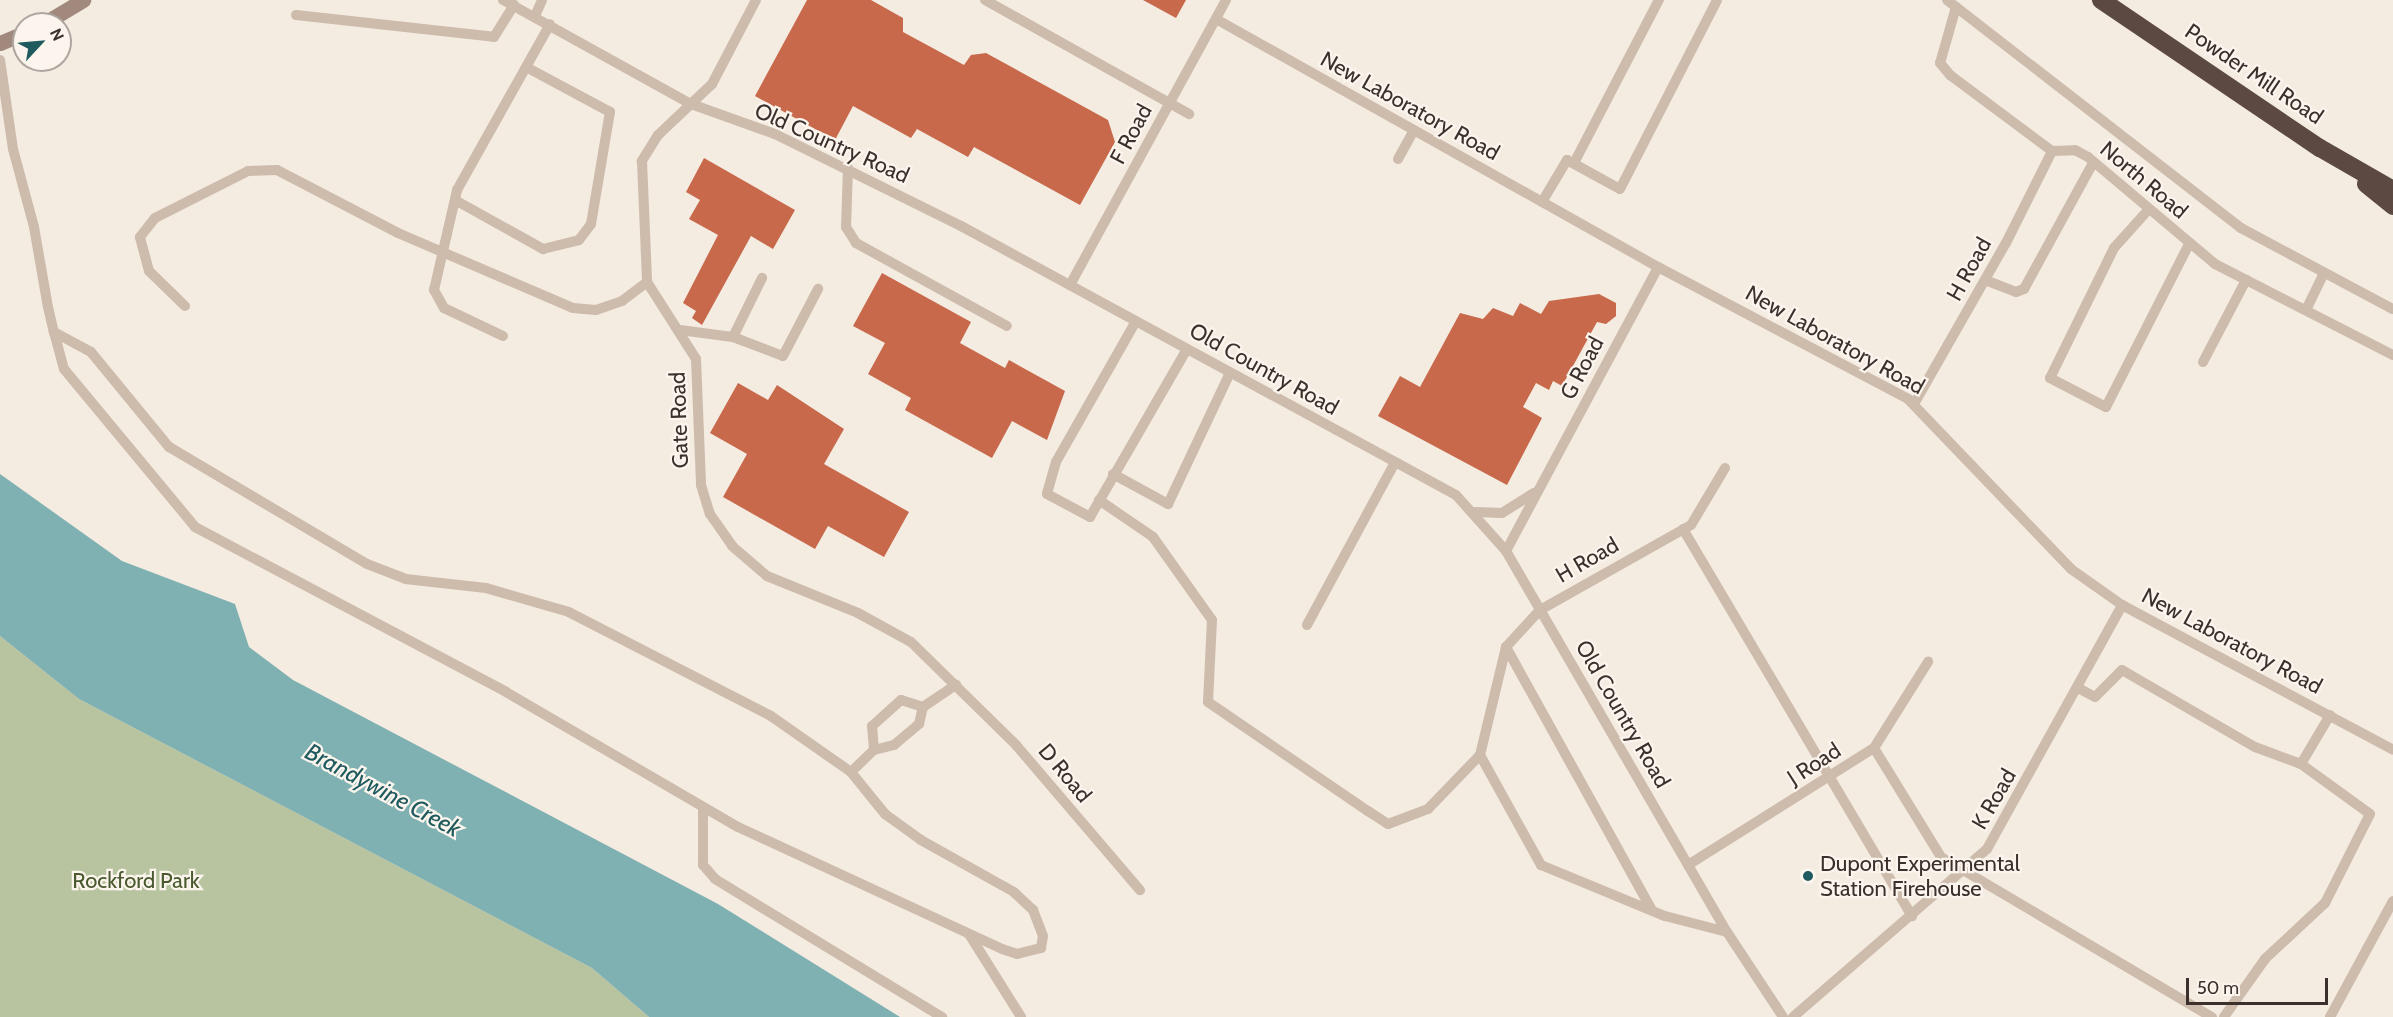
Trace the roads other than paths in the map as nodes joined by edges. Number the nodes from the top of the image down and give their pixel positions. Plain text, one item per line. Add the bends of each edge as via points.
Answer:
1 (503, 0) edge
2 (542, 0) edge
3 (756, 0) edge
4 (986, 0) edge
5 (1226, 0) edge
6 (1659, 0) edge
7 (1717, 0) edge
8 (2101, 0) edge
9 (80, 1) edge
10 (1951, 3) edge
11 (514, 5) junction
12 (62, 12) edge
13 (296, 15) dead end
14 (534, 16) junction
15 (1216, 19) junction
16 (550, 24) junction
17 (0, 60) edge
18 (526, 67) junction
19 (1169, 104) junction
20 (692, 105) junction
21 (1189, 114) dead end
22 (1414, 130) junction
23 (2320, 147) junction
24 (2052, 151) junction
25 (1398, 159) dead end
26 (2093, 163) junction
27 (1574, 164) junction
28 (848, 168) junction
29 (2393, 190) edge
30 (455, 200) junction
31 (1542, 202) junction
32 (2393, 206) edge
33 (2149, 209) junction
34 (2189, 244) junction
35 (445, 252) junction
36 (1658, 267) junction
37 (2324, 273) junction
38 (762, 278) dead end
39 (1986, 280) junction
40 (2246, 280) junction
41 (647, 282) junction
42 (1070, 285) junction
43 (818, 289) dead end
44 (184, 306) dead end
45 (2393, 309) edge
46 (2306, 310) junction
47 (1136, 321) junction
48 (1007, 326) dead end
49 (680, 330) junction
50 (54, 332) junction
51 (503, 336) dead end
52 (733, 337) junction
53 (1187, 349) junction
54 (2393, 355) edge
55 (2203, 362) dead end
56 (1230, 373) junction
57 (1914, 404) junction
58 (1395, 462) junction
59 (1725, 468) dead end
60 (1113, 474) junction
61 (1540, 487) junction
62 (1099, 500) junction
63 (1476, 512) junction
64 (1683, 529) junction
65 (1506, 551) junction
66 (2122, 605) junction
67 (1539, 610) junction
68 (1307, 625) dead end
69 (1506, 647) junction
70 (1928, 663) dead end
71 (956, 685) junction
72 (2078, 688) junction
73 (923, 707) junction
74 (2330, 715) junction
75 (1874, 748) junction
76 (874, 750) junction
77 (2393, 750) edge
78 (1480, 755) junction
79 (2301, 764) junction
80 (851, 772) junction
81 (1828, 780) junction
82 (703, 807) junction
83 (1688, 865) junction
84 (1964, 873) junction
85 (1140, 890) dead end
86 (2393, 901) edge
87 (1652, 910) junction
88 (1912, 916) junction
89 (1727, 932) junction
90 (969, 934) junction
91 (942, 1017) edge
92 (1021, 1017) edge
93 (1783, 1017) edge
94 (1793, 1017) edge
95 (2212, 1017) edge
96 (2224, 1017) edge
97 (2330, 1017) edge

1 - 11 lane, Old Country Road
2 - 14 lane
3 - 20 lane via 712,84
4 - 19 lane
5 - 15 lane, F Road
6 - 27 lane
7 - 27 lane via 1620,189
8 - 23 highway, Powder Mill Road
9 - 12 street
10 - 24 lane via 1940,63
10 - 37 lane via 2212,207
11 - 13 lane via 494,37
11 - 14 lane, Old Country Road
14 - 16 lane, Old Country Road
15 - 19 lane, F Road
15 - 22 lane, New Laboratory Road
16 - 18 lane
16 - 20 lane, Old Country Road
17 - 50 lane via 13,149
18 - 30 lane
18 - 30 lane via 610,112 591,224 579,240 543,249
19 - 21 lane
19 - 42 lane, F Road
20 - 28 lane, Old Country Road
20 - 41 lane via 658,135 642,161
22 - 25 lane
22 - 31 lane, New Laboratory Road
23 - 29 highway, Powder Mill Road
23 - 32 highway, Powder Mill Road
24 - 26 lane, North Road via 2075,150
24 - 39 lane, H Road
26 - 33 lane, North Road
26 - 39 lane via 2024,289 2016,292
27 - 31 lane via 1567,160
28 - 42 lane, Old Country Road
28 - 48 lane via 846,227 856,243
30 - 35 lane
31 - 36 lane, New Laboratory Road
33 - 34 lane, North Road
33 - 34 lane via 2114,248 2050,378 2106,407
34 - 40 lane, North Road
35 - 41 lane via 573,308 596,310 622,301
35 - 44 lane via 277,170 248,171 155,218 140,237 149,271
35 - 51 lane via 436,299
36 - 57 lane, New Laboratory Road
36 - 61 lane, G Road
37 - 45 lane
37 - 46 lane
38 - 52 lane
39 - 57 lane, H Road
40 - 46 lane, North Road
40 - 55 lane
41 - 49 lane, Gate Road
42 - 47 lane, Old Country Road
43 - 52 lane via 783,356
46 - 54 lane, North Road
47 - 53 lane, Old Country Road
47 - 62 lane via 1056,462 1047,494 1090,518
49 - 52 lane
49 - 71 lane, Gate Road via 698,368 701,485 717,528 767,576 892,631
50 - 80 lane via 90,352 169,447 367,564 406,579 486,588 569,612 771,716
50 - 82 lane via 63,369 195,527 506,692
53 - 56 lane, Old Country Road
53 - 60 lane
56 - 58 lane, Old Country Road
56 - 60 lane via 1168,504
57 - 66 lane, New Laboratory Road via 2048,550
58 - 63 lane, Old Country Road
58 - 68 lane
59 - 64 lane, H Road via 1708,501
60 - 62 lane
61 - 63 lane via 1502,513
61 - 65 lane, G Road
62 - 78 lane via 1153,537 1212,620 1208,702 1368,811 1388,824 1428,809
63 - 65 lane, Old Country Road
64 - 67 lane, H Road
64 - 81 lane
65 - 67 lane, Old Country Road
66 - 72 lane, K Road
66 - 74 lane, New Laboratory Road
67 - 69 lane, H Road
67 - 83 lane, Old Country Road
69 - 78 lane
69 - 87 lane
70 - 75 lane, J Road
71 - 73 lane
71 - 85 lane, D Road
72 - 79 lane via 2095,697 2122,670 2255,747
72 - 84 lane, K Road via 2003,827
73 - 76 lane via 919,724 894,745
73 - 76 lane via 901,700 872,726
74 - 77 lane, New Laboratory Road
74 - 79 lane
75 - 81 lane, J Road
75 - 84 lane via 1941,857
76 - 80 lane
78 - 87 lane via 1541,865
79 - 96 lane via 2370,814 2325,903 2265,959
80 - 90 lane via 885,814 1014,892 1033,910 1043,936 1041,948 1017,954
81 - 83 lane, J Road
81 - 88 lane
82 - 90 lane
82 - 91 lane via 704,865 715,879
83 - 89 lane, Old Country Road
84 - 88 lane, K Road
84 - 95 lane
86 - 97 lane
87 - 89 lane
88 - 94 lane, K Road
89 - 93 lane, Old Country Road
90 - 92 lane

